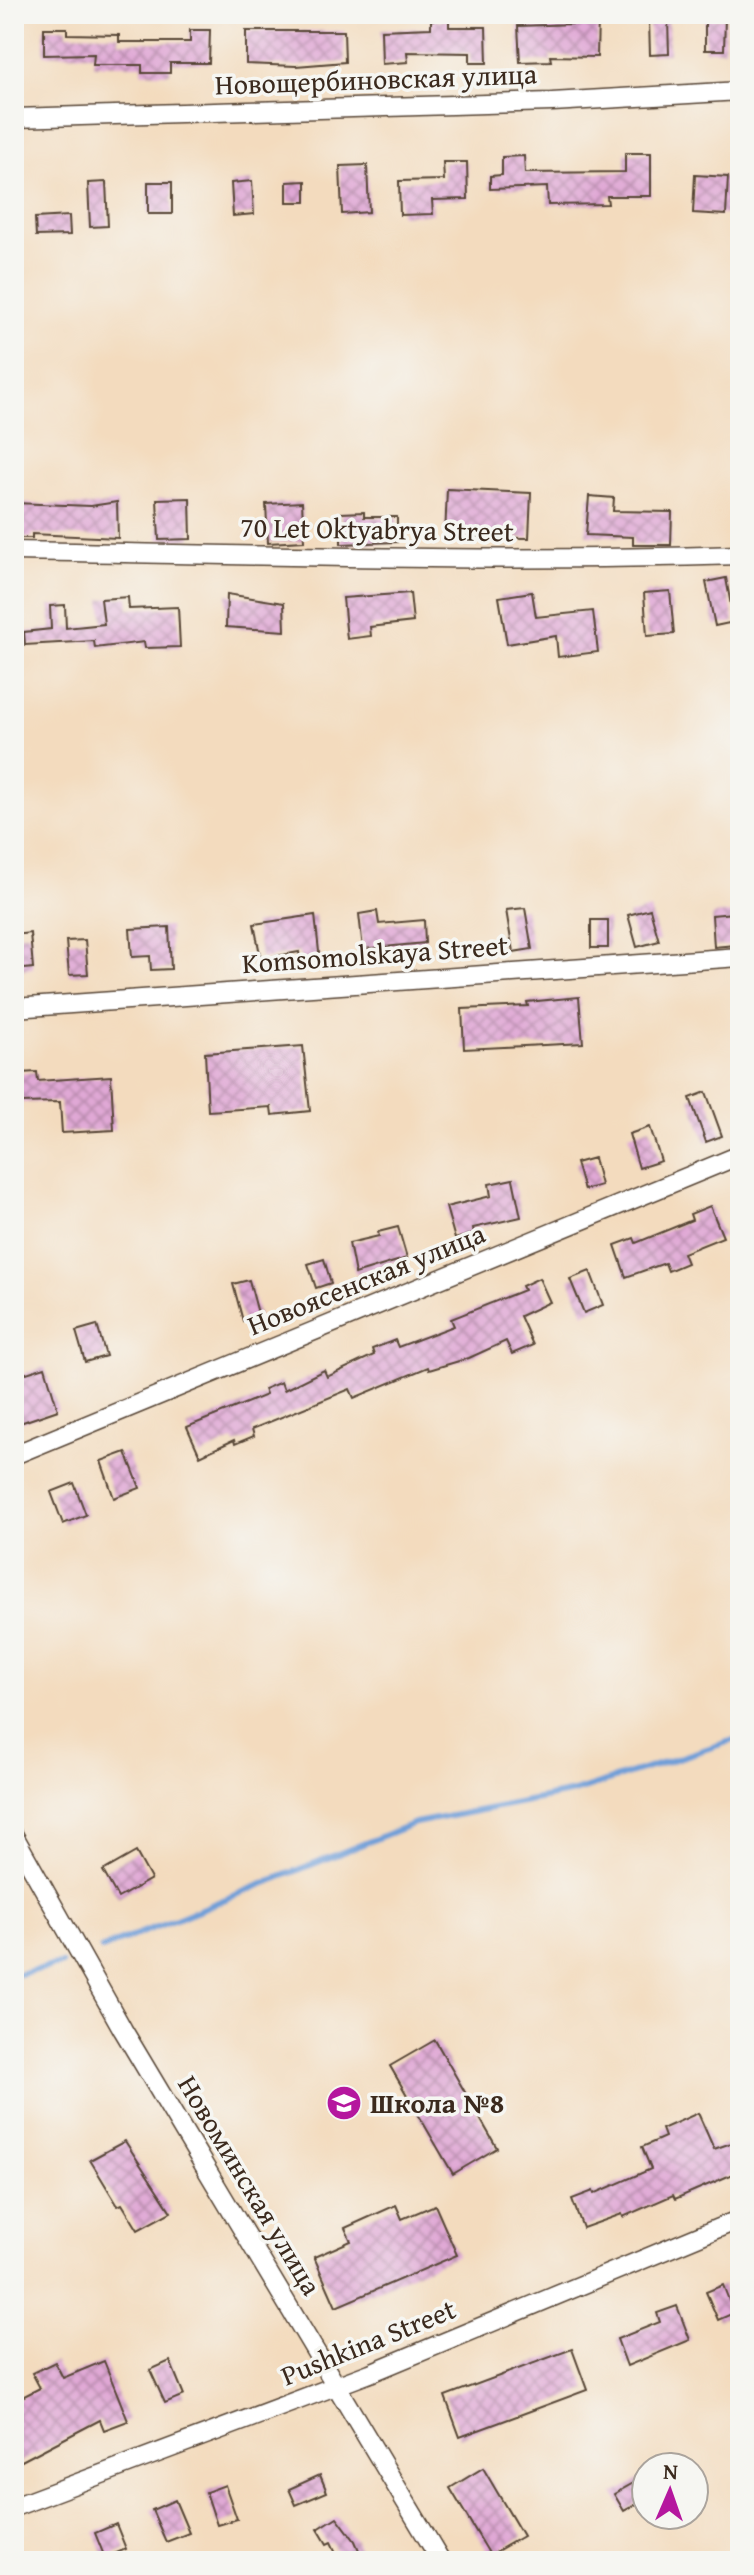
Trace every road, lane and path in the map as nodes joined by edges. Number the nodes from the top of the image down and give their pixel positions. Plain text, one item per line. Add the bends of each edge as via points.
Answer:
1 (740, 91) edge
2 (14, 118) edge
3 (14, 551) edge
4 (740, 555) edge
5 (740, 957) edge
6 (14, 1008) edge
7 (740, 1155) edge
8 (14, 1455) edge
9 (14, 1836) edge
10 (740, 2219) edge
11 (339, 2385) junction
12 (14, 2507) edge
13 (441, 2561) edge

1 - 2 street, Новощербиновская улица via 552,102
3 - 4 street, 70 Let Oktyabrya Street via 451,558
5 - 6 street, Komsomolskaya Street
7 - 8 street, Новоясенская улица
9 - 11 street, Новоминская улица via 123,2030
10 - 11 street, Pushkina Street
11 - 12 street, Pushkina Street
11 - 13 street, Новоминская улица

